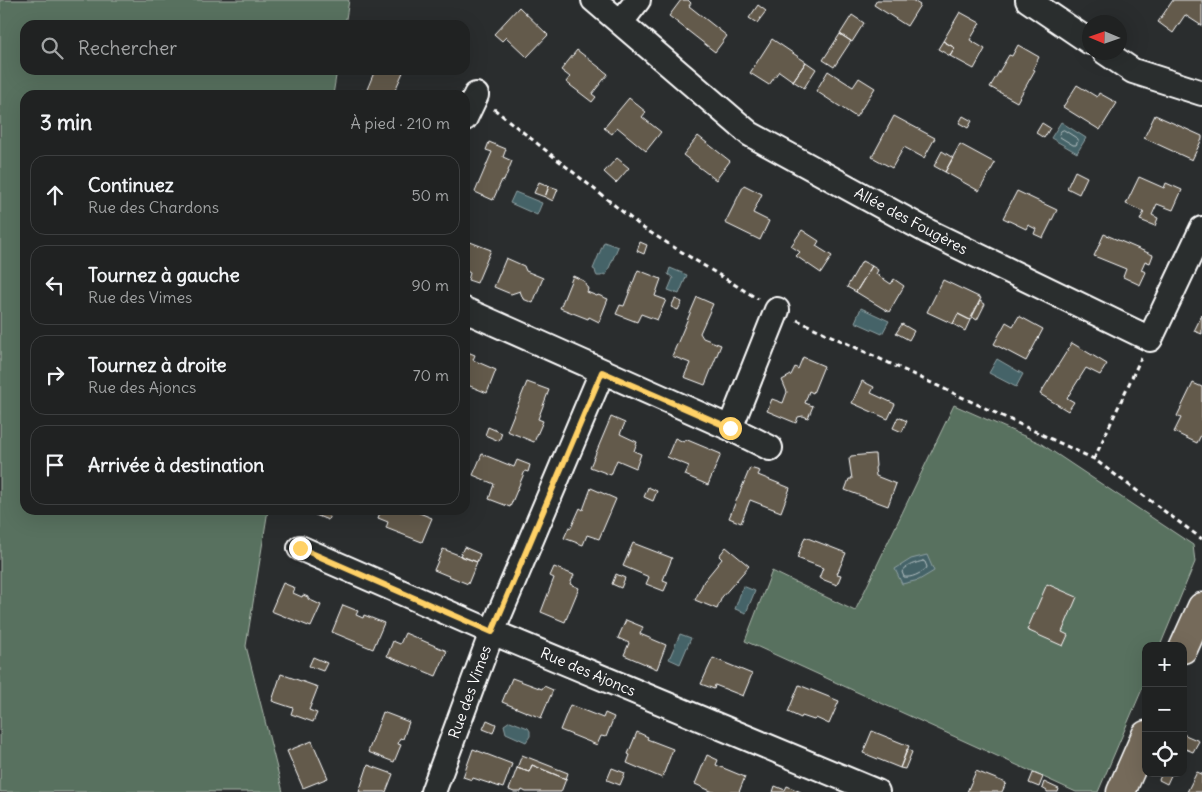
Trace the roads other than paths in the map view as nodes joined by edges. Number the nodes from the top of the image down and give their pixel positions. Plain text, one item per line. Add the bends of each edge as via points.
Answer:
1 (594, 0) edge
2 (638, 0) edge
3 (1028, 0) edge
4 (621, 22) junction
5 (1082, 37) edge
6 (1117, 60) edge
7 (1202, 93) edge
8 (476, 94) road end
9 (470, 107) edge
10 (1202, 229) edge
11 (777, 310) road end
12 (470, 312) edge
13 (602, 372) junction
14 (730, 428) junction
15 (770, 448) dead end
16 (300, 548) dead end
17 (1202, 606) edge
18 (492, 632) junction
19 (1186, 642) edge
20 (1142, 744) edge
21 (433, 792) edge
22 (877, 792) edge
23 (1121, 792) edge

1 - 4 street, Allée des Fougères
2 - 4 street
3 - 5 street
4 - 10 street, Allée des Fougères via 750,134 929,232 1150,338
6 - 7 street via 1133,71
8 - 9 street
11 - 14 street
12 - 13 street
13 - 14 street
13 - 18 street, Rue des Vimes
14 - 15 street
16 - 18 street, Rue des Ajoncs
17 - 19 main road
18 - 21 street, Rue des Vimes
18 - 22 street, Rue des Ajoncs
20 - 23 main road

